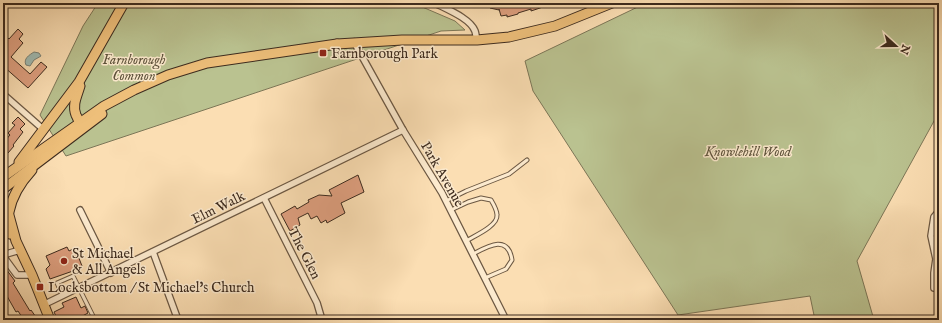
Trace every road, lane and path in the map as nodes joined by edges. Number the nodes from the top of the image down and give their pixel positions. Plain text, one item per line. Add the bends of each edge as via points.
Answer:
1 (124, 3) edge
2 (435, 3) edge
3 (612, 3) edge
4 (476, 40) junction
5 (354, 42) junction
6 (87, 70) junction
7 (134, 90) junction
8 (3, 94) edge
9 (77, 94) junction
10 (60, 108) junction
11 (74, 108) junction
12 (95, 112) junction
13 (80, 122) junction
14 (44, 130) junction
15 (403, 130) junction
16 (78, 132) junction
17 (30, 153) junction
18 (527, 160) dead end
19 (41, 161) junction
20 (6, 175) edge
21 (3, 189) edge
22 (3, 198) edge
23 (264, 198) junction
24 (446, 200) junction
25 (80, 210) dead end
26 (451, 210) junction
27 (939, 211) edge
28 (4, 218) edge
29 (466, 241) junction
30 (20, 250) junction
31 (153, 252) junction
32 (939, 253) edge
33 (473, 254) junction
34 (3, 256) edge
35 (936, 259) junction
36 (111, 273) junction
37 (32, 275) junction
38 (485, 278) junction
39 (79, 288) junction
40 (934, 288) dead end
41 (63, 296) junction
42 (43, 305) junction
43 (50, 320) edge
44 (95, 320) edge
45 (178, 320) edge
46 (322, 320) edge
47 (506, 320) edge

1 - 6 main road
2 - 4 street via 462,17 476,32
3 - 4 main road via 555,26 530,33
4 - 5 main road
5 - 7 main road via 206,63 168,75
5 - 15 street, Park Avenue
6 - 9 main road
6 - 10 main road
7 - 12 main road
7 - 16 main road
8 - 14 street
9 - 11 main road
9 - 12 main road via 77,102 81,109
10 - 11 main road
10 - 14 main road
11 - 13 main road
12 - 13 main road
13 - 16 main road
13 - 17 main road
14 - 17 main road
15 - 23 street, Elm Walk
15 - 24 street, Park Avenue
16 - 19 main road
17 - 19 main road via 35,162
17 - 20 main road
18 - 24 lane via 509,174
19 - 21 main road
19 - 28 main road via 20,185
22 - 28 main road
23 - 31 street, Elm Walk
23 - 46 street, The Glen via 317,303
24 - 26 street, Park Avenue
25 - 36 street
26 - 29 street, Park Avenue
26 - 29 lane via 481,198 491,200 496,208 496,222
27 - 35 street via 934,217 931,236
28 - 30 main road
29 - 33 street, Park Avenue
30 - 34 street
30 - 37 main road
31 - 36 street, Elm Walk
31 - 45 street
32 - 35 street
33 - 38 street, Park Avenue
33 - 38 lane via 488,246 499,244 507,247 512,260 506,269
34 - 37 street via 17,275
35 - 40 street
36 - 39 street, Elm Walk
37 - 42 main road
38 - 47 street, Park Avenue
39 - 41 street, Elm Walk
39 - 41 lane via 73,276 57,283
39 - 44 lane
41 - 42 street, Elm Walk
42 - 43 main road

